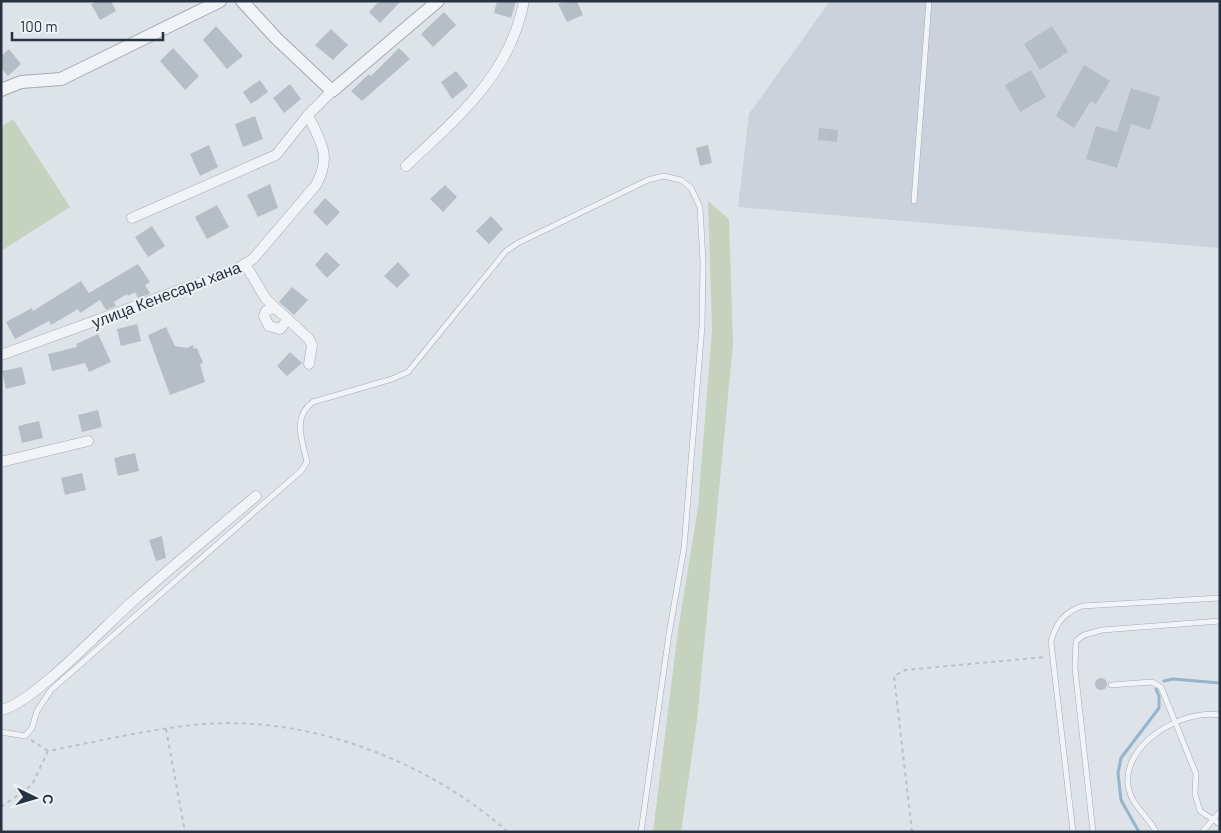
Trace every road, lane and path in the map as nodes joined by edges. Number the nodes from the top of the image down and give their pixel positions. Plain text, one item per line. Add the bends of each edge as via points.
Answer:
1 (220, 1) edge
2 (242, 1) edge
3 (438, 1) edge
4 (524, 1) edge
5 (929, 1) edge
6 (1, 90) edge
7 (332, 92) junction
8 (308, 115) junction
9 (406, 166) dead end
10 (914, 201) dead end
11 (132, 218) dead end
12 (245, 264) junction
13 (275, 308) junction
14 (288, 318) junction
15 (1, 355) edge
16 (309, 364) dead end
17 (88, 441) dead end
18 (1, 462) edge
19 (256, 496) dead end
20 (1220, 598) edge
21 (1220, 621) edge
22 (1052, 656) junction
23 (1111, 685) dead end
24 (1, 710) edge
25 (1220, 715) edge
26 (1175, 723) junction
27 (166, 729) junction
28 (1, 732) edge
29 (25, 736) junction
30 (48, 751) junction
31 (1, 807) edge
32 (1220, 812) edge
33 (1212, 819) junction
34 (1220, 824) edge
35 (186, 832) edge
36 (508, 832) edge
37 (642, 832) edge
38 (912, 832) edge
39 (1073, 832) edge
40 (1093, 832) edge
41 (1156, 832) edge
42 (1202, 832) edge

1 - 6 street via 61,79 21,82
2 - 7 street
3 - 7 street
4 - 9 street via 519,26 496,74 467,109
5 - 10 lane
7 - 8 street
8 - 11 street via 276,155
8 - 12 street, улица Кенесары хана via 324,150 323,171 316,185 253,259
12 - 13 street
12 - 15 street, улица Кенесары хана
13 - 14 street
13 - 14 street via 266,311 264,316 269,326 280,329
14 - 16 street via 312,345
17 - 18 street
19 - 24 street via 69,661 24,698
20 - 22 lane via 1082,606 1070,610 1054,629 1050,642
21 - 40 lane via 1102,630 1076,641 1075,668
22 - 38 path via 905,670 894,676
22 - 39 lane
23 - 26 lane via 1157,684 1165,693
25 - 26 lane via 1193,715
26 - 33 lane via 1196,774 1200,811
26 - 41 lane via 1157,732 1139,750 1130,763 1127,778 1129,792 1137,807
27 - 30 path
27 - 35 path
27 - 36 path via 206,724 249,724 308,732 370,749 428,775 486,812
28 - 29 lane
29 - 30 path
29 - 37 lane via 51,690 301,471 307,462 299,421 305,407 408,372 506,252 518,243 648,180 663,176 681,180 691,188 700,207 702,317 684,548
30 - 31 path via 32,785
32 - 33 lane
33 - 34 lane
33 - 42 lane

